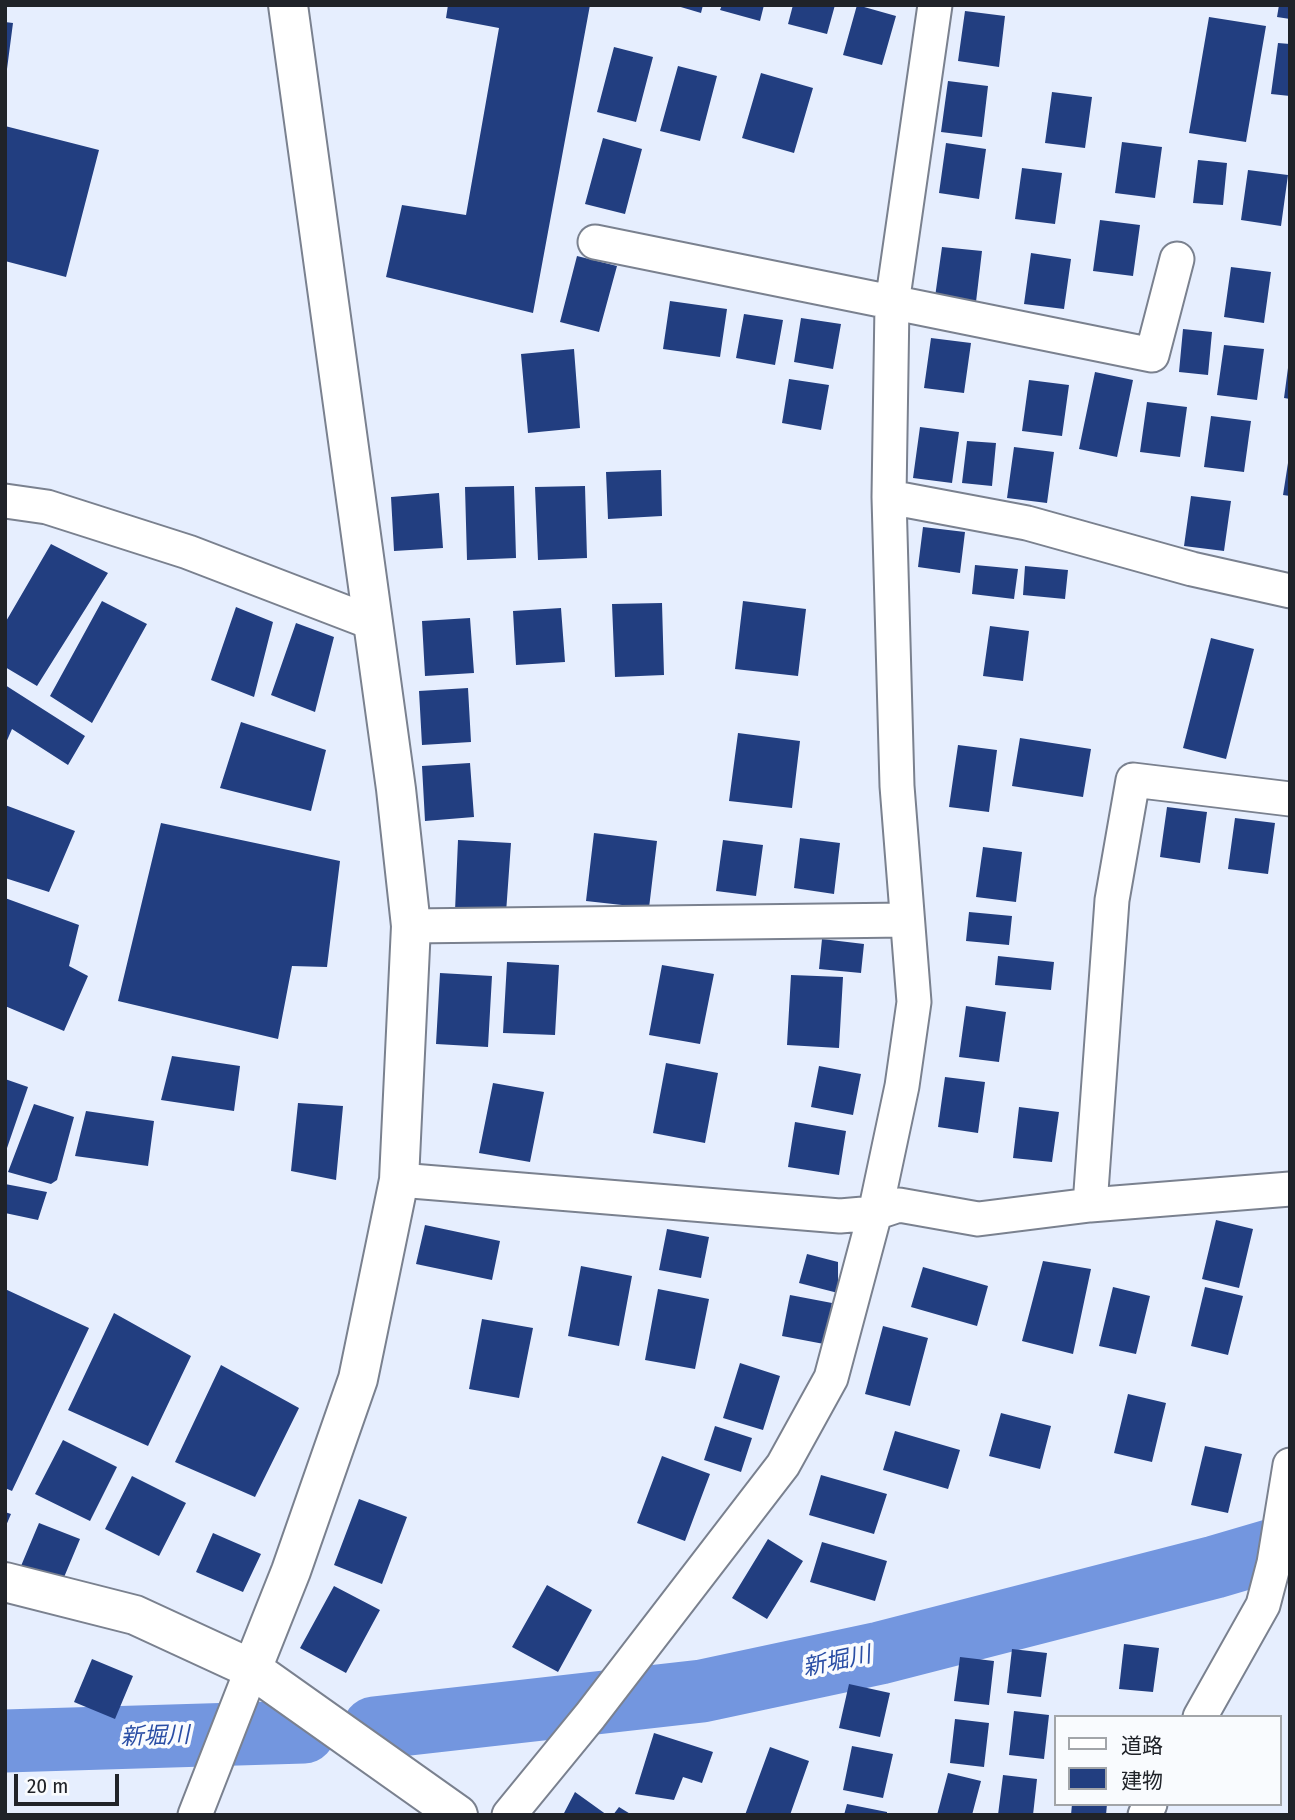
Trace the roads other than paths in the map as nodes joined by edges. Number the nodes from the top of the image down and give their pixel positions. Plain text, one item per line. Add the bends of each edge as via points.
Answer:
1 (288, 5) edge
2 (935, 5) edge
3 (595, 242) dead end
4 (1177, 259) dead end
5 (892, 304) junction
6 (889, 497) junction
7 (5, 500) edge
8 (1290, 591) edge
9 (373, 624) junction
10 (1290, 800) edge
11 (906, 920) junction
12 (411, 926) junction
13 (399, 1180) junction
14 (1290, 1189) edge
15 (1090, 1205) junction
16 (875, 1213) junction
17 (1290, 1465) edge
18 (5, 1582) edge
19 (252, 1669) junction
20 (1201, 1715) edge
21 (195, 1815) edge
22 (458, 1815) edge
23 (509, 1815) edge

1 - 9 street
2 - 5 street
3 - 5 street
4 - 5 street via 1152,355
5 - 6 street
6 - 8 street via 1027,523
6 - 11 street via 897,786
7 - 9 street via 47,507 188,552
9 - 12 street
10 - 15 street via 1133,780 1112,900
11 - 12 street
11 - 16 street via 914,1002
12 - 13 street
13 - 16 street via 840,1216
13 - 19 street via 358,1380
14 - 15 street
15 - 16 street via 978,1219 899,1205
16 - 23 street via 831,1378 783,1465
17 - 20 street via 1263,1605
18 - 19 street via 135,1615
19 - 21 street
19 - 22 street

